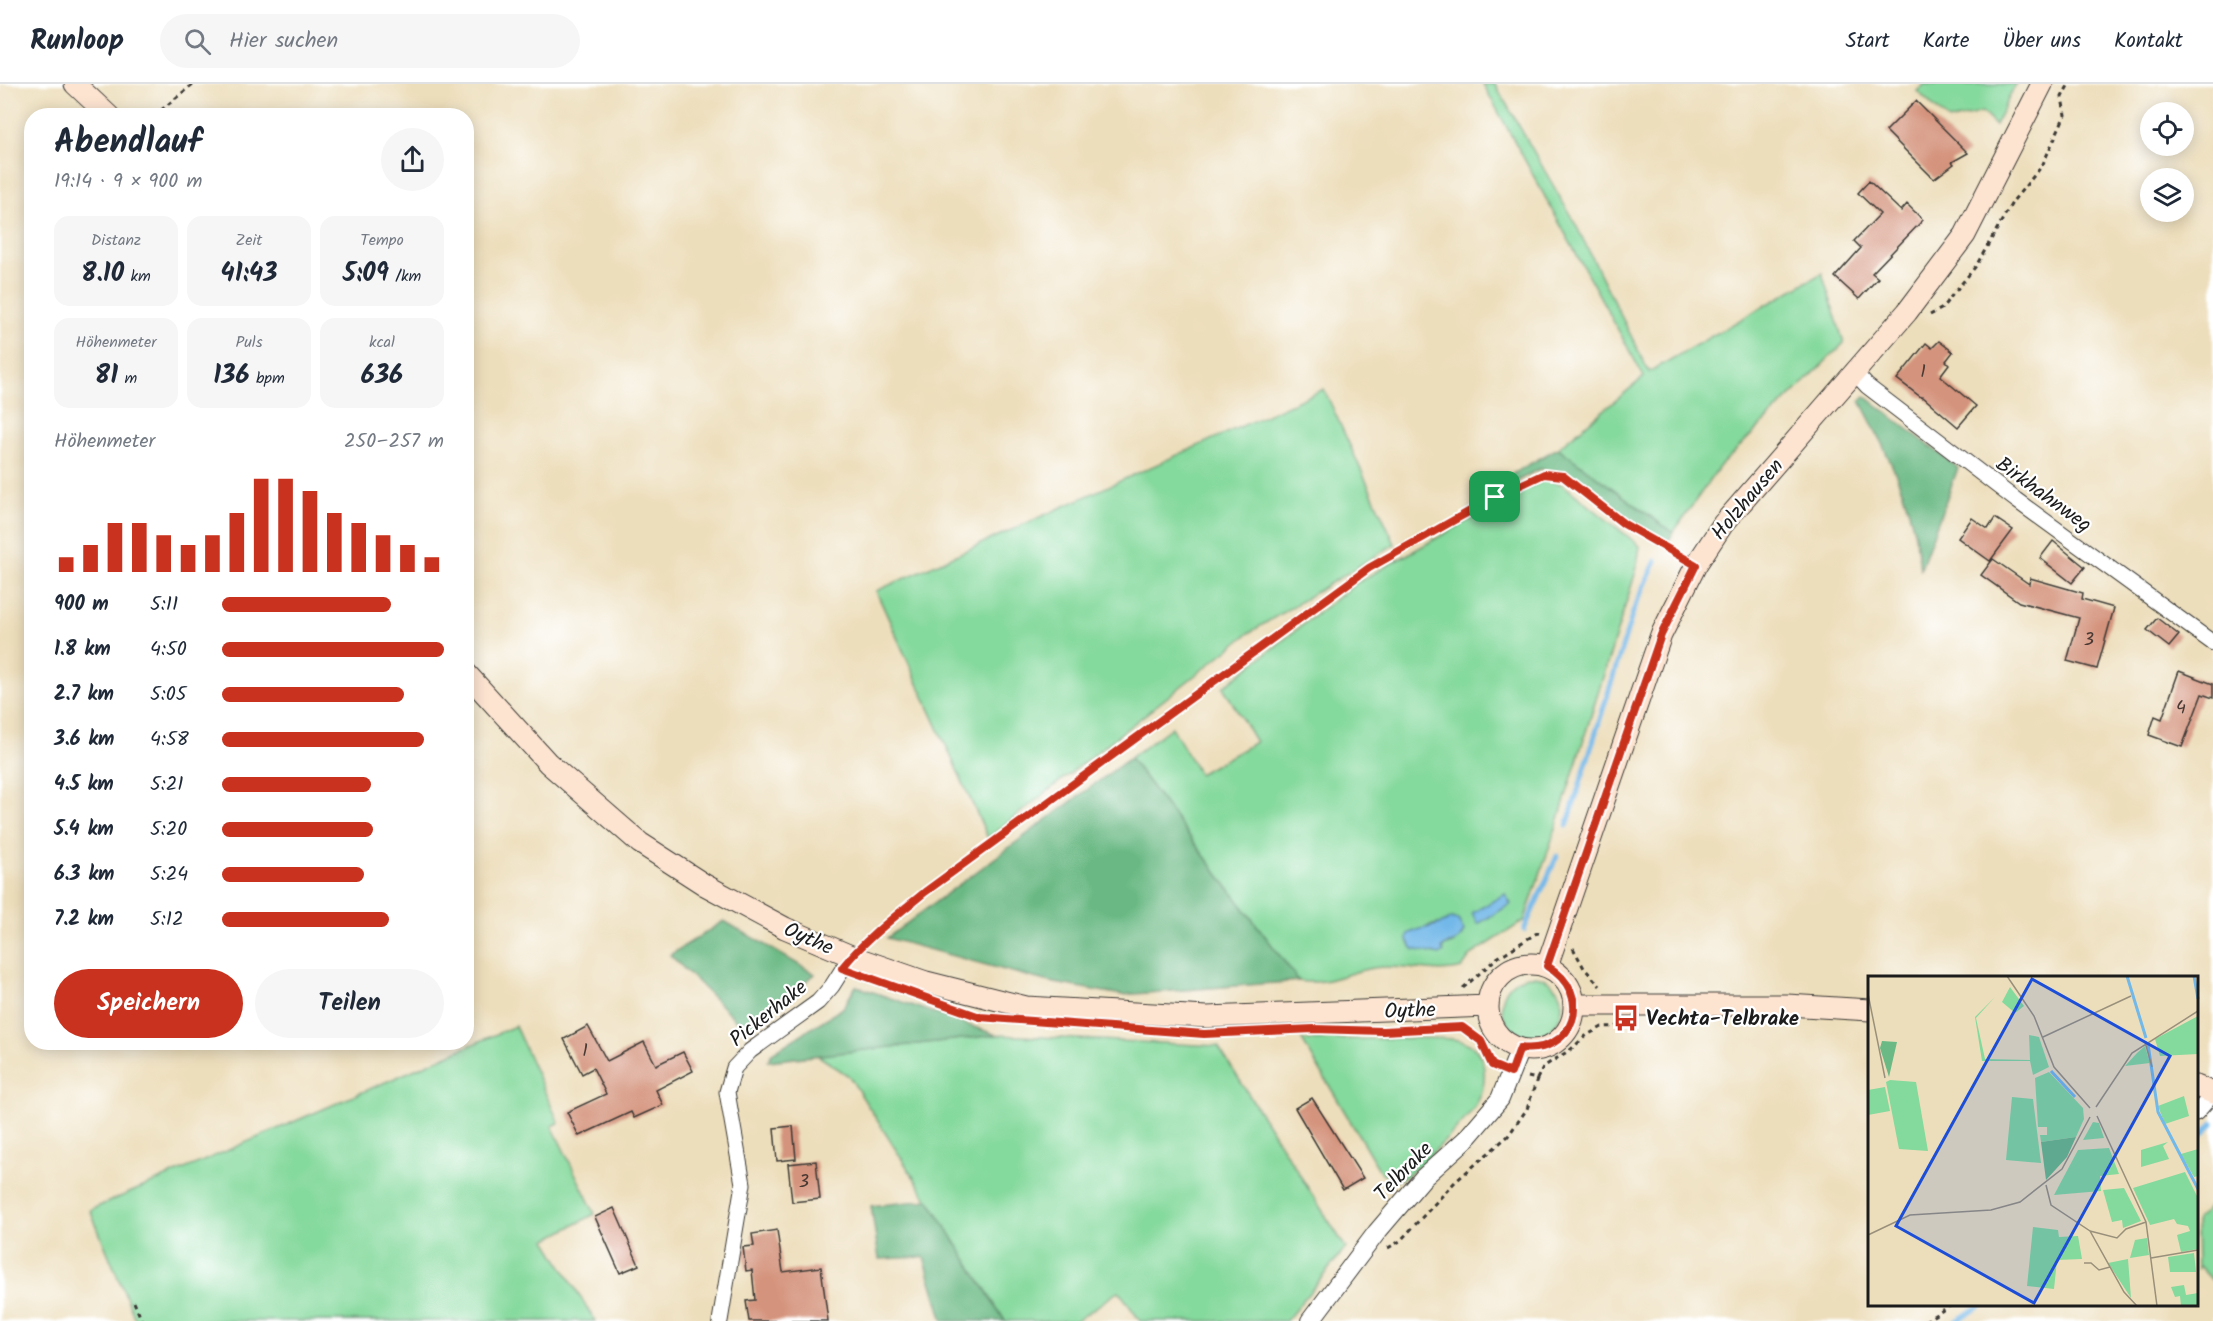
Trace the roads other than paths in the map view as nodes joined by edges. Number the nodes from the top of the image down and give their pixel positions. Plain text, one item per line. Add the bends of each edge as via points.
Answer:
1 (75, 84) edge
2 (2042, 84) edge
3 (100, 108) edge
4 (1855, 373) junction
5 (2213, 643) edge
6 (474, 682) edge
7 (851, 956) junction
8 (1547, 966) junction
9 (1575, 1005) junction
10 (1488, 1006) junction
11 (1868, 1010) edge
12 (1520, 1048) junction
13 (2198, 1087) edge
14 (2213, 1094) edge
15 (2198, 1111) edge
16 (720, 1321) edge
17 (1310, 1321) edge

1 - 3 main road
2 - 4 main road, Holzhausen via 1965,235
4 - 5 street, Birkhahnweg via 2016,500
4 - 8 main road, Holzhausen via 1723,524 1696,565 1661,635
6 - 7 main road, Oythe via 548,763 640,843 705,885 785,928
7 - 10 main road, Oythe via 926,982 1026,1007 1207,1017
7 - 16 street, Pickerhake via 818,1002 750,1051 734,1068 727,1092 743,1184
8 - 9 main road via 1566,982
8 - 10 main road via 1526,964 1507,971 1490,992
9 - 11 main road via 1787,1005
9 - 12 main road via 1568,1031 1558,1041 1546,1048
10 - 12 main road via 1497,1033
12 - 17 street, Telbrake via 1500,1099 1466,1140 1423,1178
13 - 14 main road
14 - 15 street

